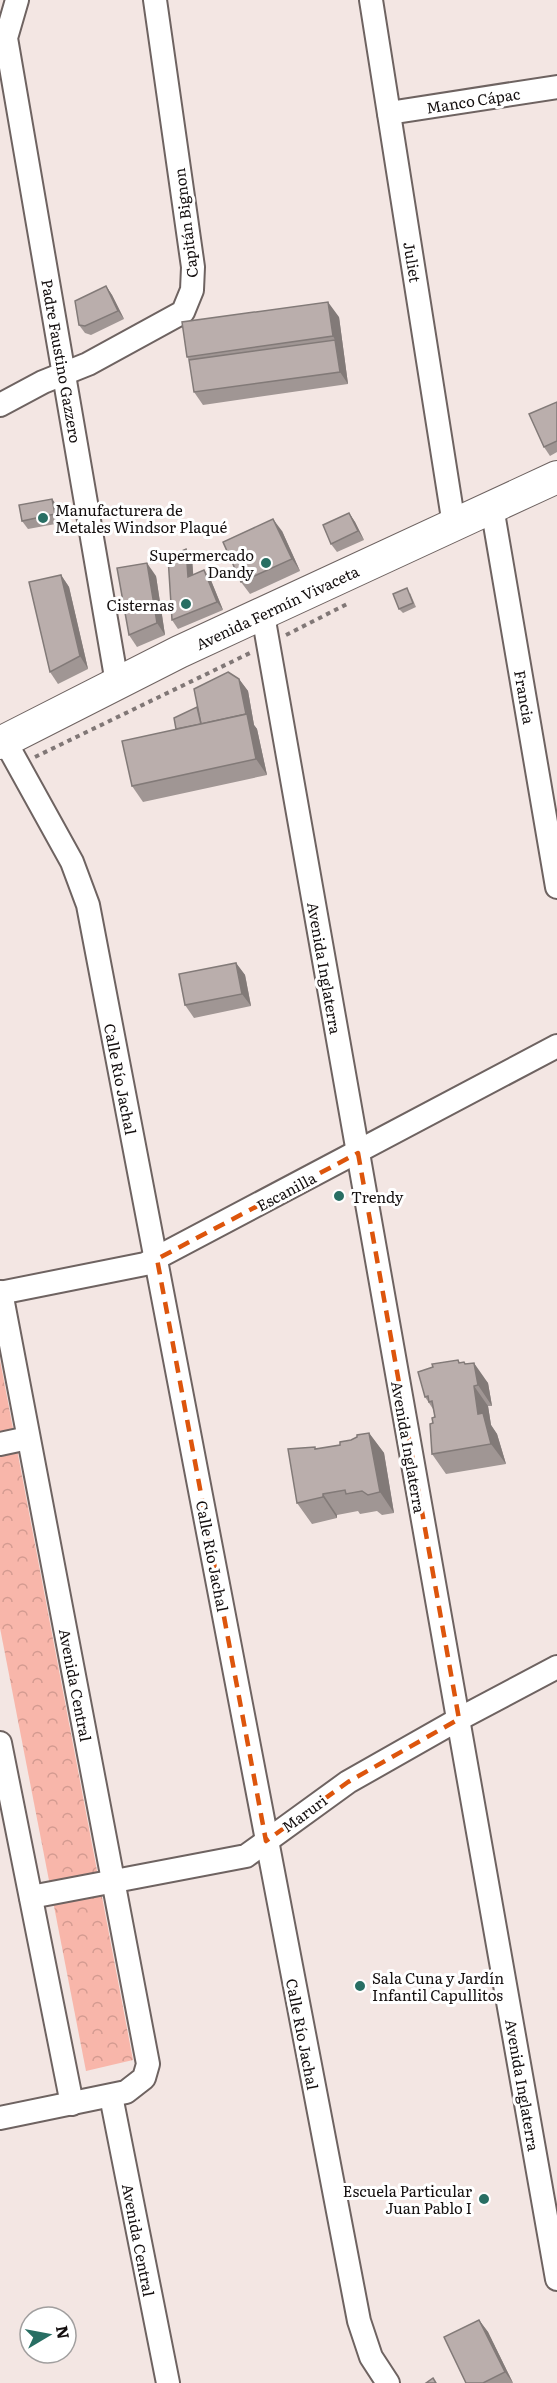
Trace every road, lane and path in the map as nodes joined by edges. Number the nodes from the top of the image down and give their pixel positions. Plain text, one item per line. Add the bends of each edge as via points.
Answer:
1 (18, 0) edge
2 (155, 0) edge
3 (371, 0) edge
4 (0, 3) edge
5 (6, 38) junction
6 (557, 87) edge
7 (389, 113) junction
8 (64, 374) junction
9 (0, 405) edge
10 (557, 477) edge
11 (492, 507) junction
12 (454, 525) junction
13 (263, 615) junction
14 (117, 683) junction
15 (2, 742) edge
16 (557, 888) edge
17 (557, 1046) edge
18 (358, 1153) junction
19 (157, 1259) junction
20 (0, 1292) edge
21 (28, 1438) junction
22 (0, 1444) edge
23 (557, 1667) edge
24 (459, 1719) junction
25 (0, 1743) edge
26 (266, 1841) junction
27 (115, 1881) junction
28 (31, 1898) junction
29 (111, 2096) junction
30 (72, 2104) junction
31 (0, 2118) edge
32 (557, 2279) edge
33 (168, 2383) edge
34 (388, 2383) edge

1 - 5 street, Padre Faustino Gazzero
2 - 8 street, Capitán Bignon via 193,267 192,290 183,312
3 - 7 street, Juliet
4 - 5 street, Padre Faustino Gazzero
5 - 8 street, Padre Faustino Gazzero
6 - 7 street, Manco Cápac
7 - 12 street, Juliet
8 - 9 street, Capitán Bignon
8 - 14 street, Padre Faustino Gazzero
10 - 11 main road, Avenida Fermín Vivaceta
11 - 12 main road, Avenida Fermín Vivaceta
11 - 16 street, Francia
12 - 13 main road, Avenida Fermín Vivaceta
13 - 14 main road, Avenida Fermín Vivaceta
13 - 18 street, Avenida Inglaterra
14 - 15 main road, Avenida Fermín Vivaceta
15 - 19 street, Calle Río Jachal via 84,889
17 - 18 street, Escanilla
18 - 19 street, Escanilla
18 - 24 street, Avenida Inglaterra
19 - 20 street, Escanilla via 134,1267
19 - 26 street, Calle Río Jachal
20 - 21 street, Avenida Central
21 - 22 street
21 - 27 street, Avenida Central
23 - 24 street, Maruri
24 - 26 street, Maruri via 348,1782
24 - 32 street, Avenida Inglaterra
25 - 28 street
26 - 27 street, Maruri via 240,1858
26 - 34 street, Calle Río Jachal via 361,2332
27 - 28 street, Maruri
27 - 29 street, Avenida Central via 148,2064 144,2078 126,2092
28 - 30 street
29 - 30 street
29 - 33 street, Avenida Central
30 - 31 street

